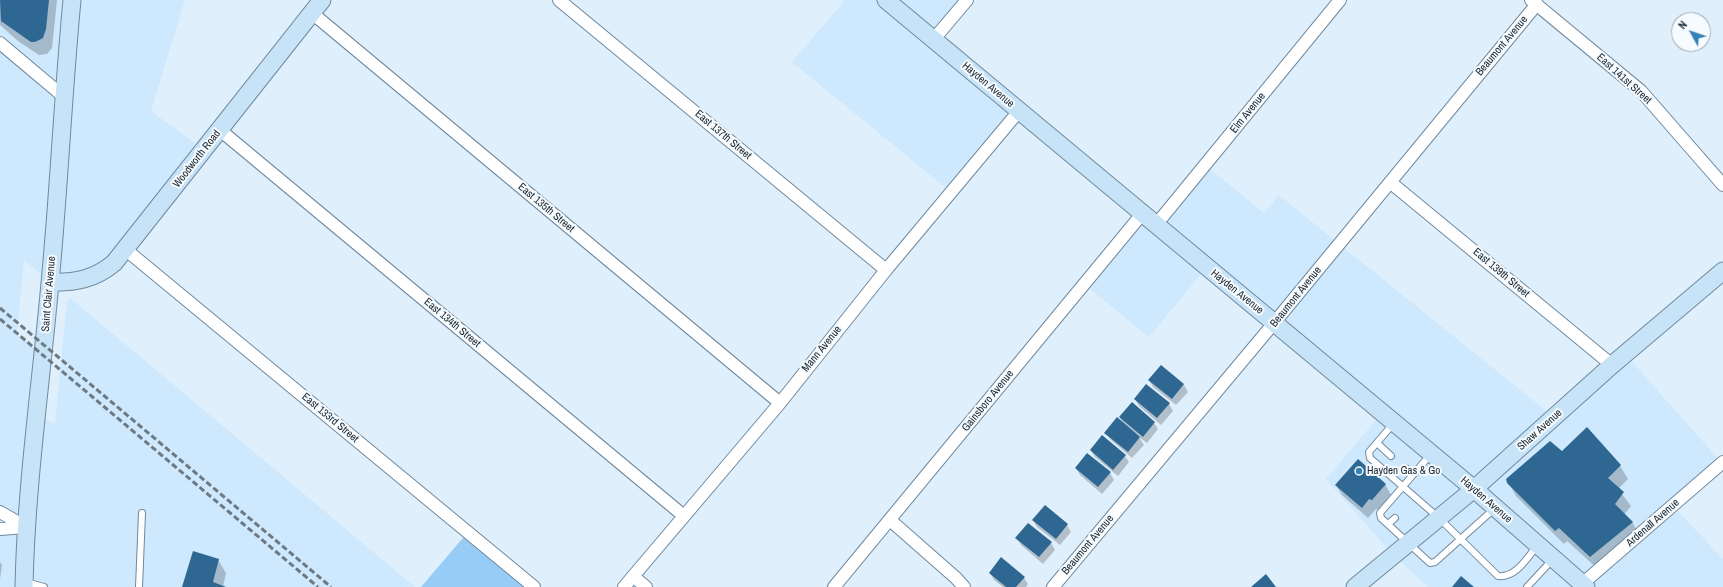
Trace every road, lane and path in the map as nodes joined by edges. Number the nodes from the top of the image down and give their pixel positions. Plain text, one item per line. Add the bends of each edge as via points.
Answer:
1 (72, 0) edge
2 (559, 0) edge
3 (886, 0) edge
4 (967, 0) edge
5 (1340, 0) edge
6 (1534, 2) edge
7 (317, 6) edge
8 (934, 40) junction
9 (0, 43) edge
10 (63, 96) junction
11 (1020, 111) junction
12 (220, 130) junction
13 (1390, 182) junction
14 (1723, 186) edge
15 (1142, 214) junction
16 (1155, 226) junction
17 (125, 249) junction
18 (886, 270) junction
19 (1723, 271) edge
20 (50, 282) junction
21 (1274, 323) junction
22 (1612, 365) junction
23 (780, 403) junction
24 (1394, 423) junction
25 (1377, 443) junction
26 (1432, 454) junction
27 (1391, 456) dead end
28 (1723, 462) edge
29 (1407, 469) dead end
30 (1413, 475) junction
31 (1403, 486) junction
32 (1474, 489) junction
33 (1417, 499) junction
34 (1411, 504) dead end
35 (1495, 508) junction
36 (0, 512) edge
37 (142, 512) dead end
38 (684, 516) junction
39 (1395, 518) dead end
40 (1439, 518) junction
41 (890, 520) junction
42 (1388, 524) junction
43 (26, 527) junction
44 (0, 529) edge
45 (1461, 540) junction
46 (1408, 543) junction
47 (1538, 545) junction
48 (1553, 558) junction
49 (633, 576) junction
50 (24, 584) edge
51 (1584, 586) edge
52 (44, 587) edge
53 (139, 587) edge
54 (534, 587) edge
55 (624, 587) edge
56 (646, 587) edge
57 (834, 587) edge
58 (964, 587) edge
59 (1053, 587) edge
60 (1355, 587) edge
61 (1527, 587) edge

1 - 10 street, Saint Clair Avenue
2 - 18 street, East 137th Street
3 - 8 street, Hayden Avenue
4 - 8 street
5 - 16 street, Elm Avenue
6 - 13 street, Beaumont Avenue
6 - 14 street, East 141st Street via 1641,91
7 - 12 street, Woodworth Road
7 - 23 street, East 135th Street
8 - 11 street, Hayden Avenue
9 - 10 street
10 - 20 street, Saint Clair Avenue
11 - 15 street, Hayden Avenue
11 - 18 street, Mann Avenue
12 - 17 street, Woodworth Road
12 - 38 street, East 134th Street
13 - 21 street, Beaumont Avenue
13 - 22 street, East 139th Street
15 - 16 street, Hayden Avenue
15 - 41 street, Gainsboro Avenue
16 - 21 street, Hayden Avenue
17 - 20 street, Woodworth Road via 104,272 71,282
17 - 54 street, East 133rd Street
18 - 23 street, Mann Avenue
19 - 22 street, Shaw Avenue
20 - 43 street, Saint Clair Avenue
21 - 24 street, Hayden Avenue
21 - 59 street, Beaumont Avenue
22 - 32 street, Shaw Avenue
23 - 38 street, Mann Avenue
24 - 25 lane
24 - 26 street, Hayden Avenue
25 - 27 lane
25 - 31 lane via 1369,452 1370,458
26 - 30 lane
26 - 32 street, Hayden Avenue
28 - 51 street, Ardenall Avenue
29 - 30 lane
30 - 31 lane
31 - 33 lane
31 - 42 lane via 1380,512 1381,518
32 - 35 street, Hayden Avenue
32 - 40 street, Shaw Avenue
33 - 34 lane
33 - 40 lane
35 - 45 lane
35 - 47 street, Hayden Avenue
36 - 43 street
37 - 53 lane
38 - 49 street, Mann Avenue
39 - 42 lane
40 - 45 lane
40 - 46 street, Shaw Avenue
41 - 57 street, Gainsboro Avenue
41 - 58 street
42 - 46 lane
43 - 44 street
43 - 50 street, Saint Clair Avenue
45 - 46 lane via 1435,562 1430,563
45 - 47 lane via 1498,576 1506,577 1517,570
46 - 60 street, Shaw Avenue
47 - 48 street, Hayden Avenue
48 - 51 street, Hayden Avenue
48 - 61 lane
49 - 55 street, Mann Avenue
49 - 56 street
50 - 52 lane

